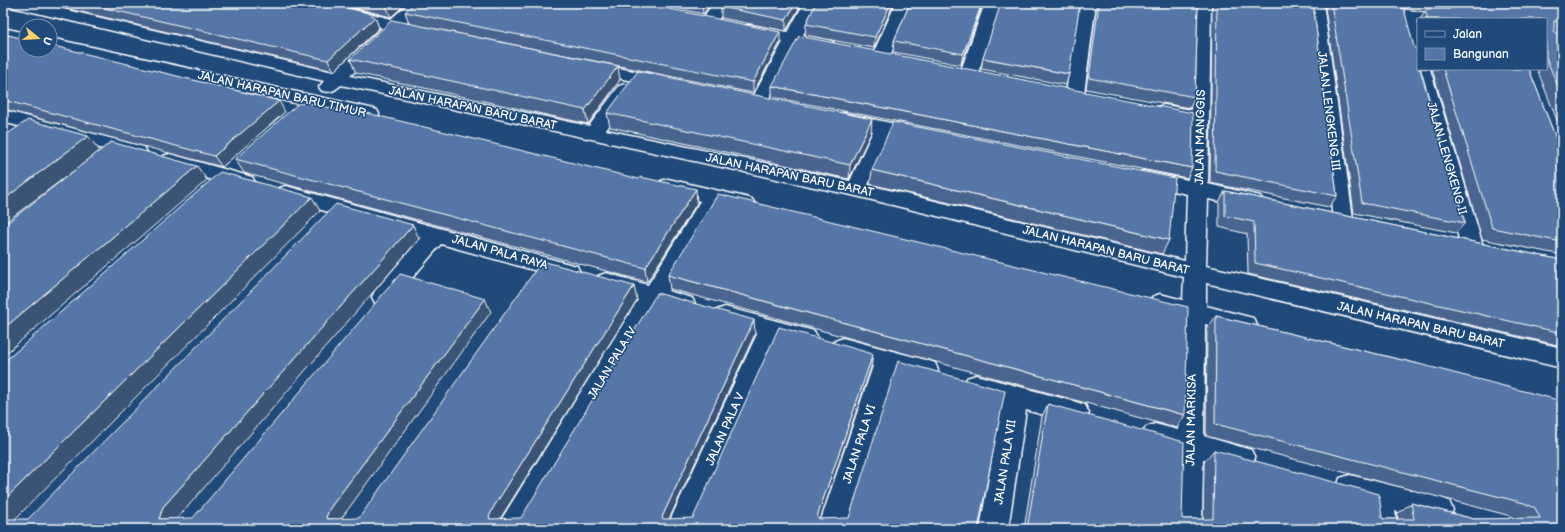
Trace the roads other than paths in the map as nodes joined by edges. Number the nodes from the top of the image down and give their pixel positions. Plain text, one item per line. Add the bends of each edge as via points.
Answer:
1 (20, 3) edge
2 (311, 3) edge
3 (418, 3) edge
4 (721, 3) edge
5 (812, 3) edge
6 (904, 3) edge
7 (993, 3) edge
8 (1088, 3) edge
9 (1203, 3) edge
10 (1316, 3) edge
11 (1332, 3) edge
12 (1406, 14) junction
13 (1428, 18) edge
14 (392, 26) junction
15 (3, 32) edge
16 (432, 34) edge
17 (18, 36) edge
18 (792, 39) junction
19 (58, 45) edge
20 (844, 49) edge
21 (1417, 53) edge
22 (881, 56) edge
23 (572, 63) edge
24 (1421, 70) edge
25 (969, 73) edge
26 (635, 76) junction
27 (338, 79) junction
28 (681, 86) edge
29 (1075, 93) edge
30 (312, 100) junction
31 (759, 102) edge
32 (1151, 108) edge
33 (3, 116) edge
34 (295, 116) edge
35 (829, 116) edge
36 (1200, 118) junction
37 (389, 119) edge
38 (36, 125) junction
39 (884, 128) junction
40 (594, 133) junction
41 (20, 137) edge
42 (938, 138) edge
43 (119, 147) junction
44 (101, 161) edge
45 (243, 161) edge
46 (1131, 175) edge
47 (226, 176) junction
48 (652, 182) edge
49 (856, 189) junction
50 (1198, 189) junction
51 (208, 192) edge
52 (713, 197) junction
53 (1273, 205) edge
54 (339, 207) junction
55 (760, 208) edge
56 (1320, 214) edge
57 (322, 224) edge
58 (437, 234) junction
59 (1449, 242) edge
60 (1196, 272) junction
61 (653, 295) junction
62 (1139, 298) edge
63 (371, 312) edge
64 (1193, 312) junction
65 (771, 328) junction
66 (1262, 329) edge
67 (1562, 358) edge
68 (886, 360) junction
69 (1016, 396) junction
70 (1092, 417) edge
71 (1138, 430) edge
72 (1190, 444) junction
73 (1265, 464) edge
74 (1326, 480) edge
75 (1380, 494) junction
76 (1462, 517) edge
77 (511, 529) edge
78 (680, 529) edge
79 (832, 529) edge
80 (994, 529) edge
81 (1188, 529) edge
82 (1384, 529) edge

1 - 27 street, JALAN HARAPAN BARU BARAT
2 - 14 street via 379,20
3 - 14 street
4 - 18 street via 714,22
5 - 18 street
6 - 22 street
7 - 25 street
8 - 29 street
9 - 36 street, JALAN MANGGIS
10 - 56 street, JALAN LENGKENG III via 1351,221
11 - 12 street
12 - 13 street
12 - 21 street
14 - 16 street
14 - 27 street
15 - 17 street
18 - 20 street
18 - 31 street
19 - 30 street, JALAN HARAPAN BARU TIMUR
23 - 26 street
24 - 59 street, JALAN LENGKENG II via 1480,248
26 - 28 street
26 - 40 street
27 - 30 street
27 - 40 street, JALAN HARAPAN BARU BARAT
30 - 34 street
30 - 37 street, JALAN HARAPAN BARU TIMUR
32 - 36 street
33 - 38 street, JALAN PALA RAYA
35 - 39 street
36 - 50 street, JALAN MANGGIS
38 - 41 street
38 - 43 street, JALAN PALA RAYA
39 - 42 street
39 - 49 street
40 - 49 street, JALAN HARAPAN BARU BARAT
43 - 44 street
43 - 47 street, JALAN PALA RAYA
45 - 47 street
46 - 50 street
47 - 51 street
47 - 54 street, JALAN PALA RAYA
48 - 52 street
49 - 60 street, JALAN HARAPAN BARU BARAT
50 - 53 street
50 - 60 street, JALAN MANGGIS
52 - 55 street
52 - 61 street, JALAN PALA IV
54 - 57 street
54 - 58 street, JALAN PALA RAYA
58 - 61 street, JALAN PALA RAYA via 533,274
58 - 63 street
60 - 64 street, JALAN MANGGIS
60 - 67 street, JALAN HARAPAN BARU BARAT
61 - 65 street, JALAN PALA RAYA
61 - 77 street, JALAN PALA IV
62 - 64 street
64 - 66 street
64 - 72 street, JALAN MARKISA
65 - 68 street, JALAN PALA RAYA
65 - 78 street, JALAN PALA V
68 - 69 street, JALAN PALA RAYA
68 - 79 street, JALAN PALA VI
69 - 70 street, JALAN PALA RAYA
69 - 80 street, JALAN PALA VII
71 - 72 street
72 - 73 street
72 - 81 street, JALAN MARKISA
74 - 75 street
75 - 76 street
75 - 82 street

